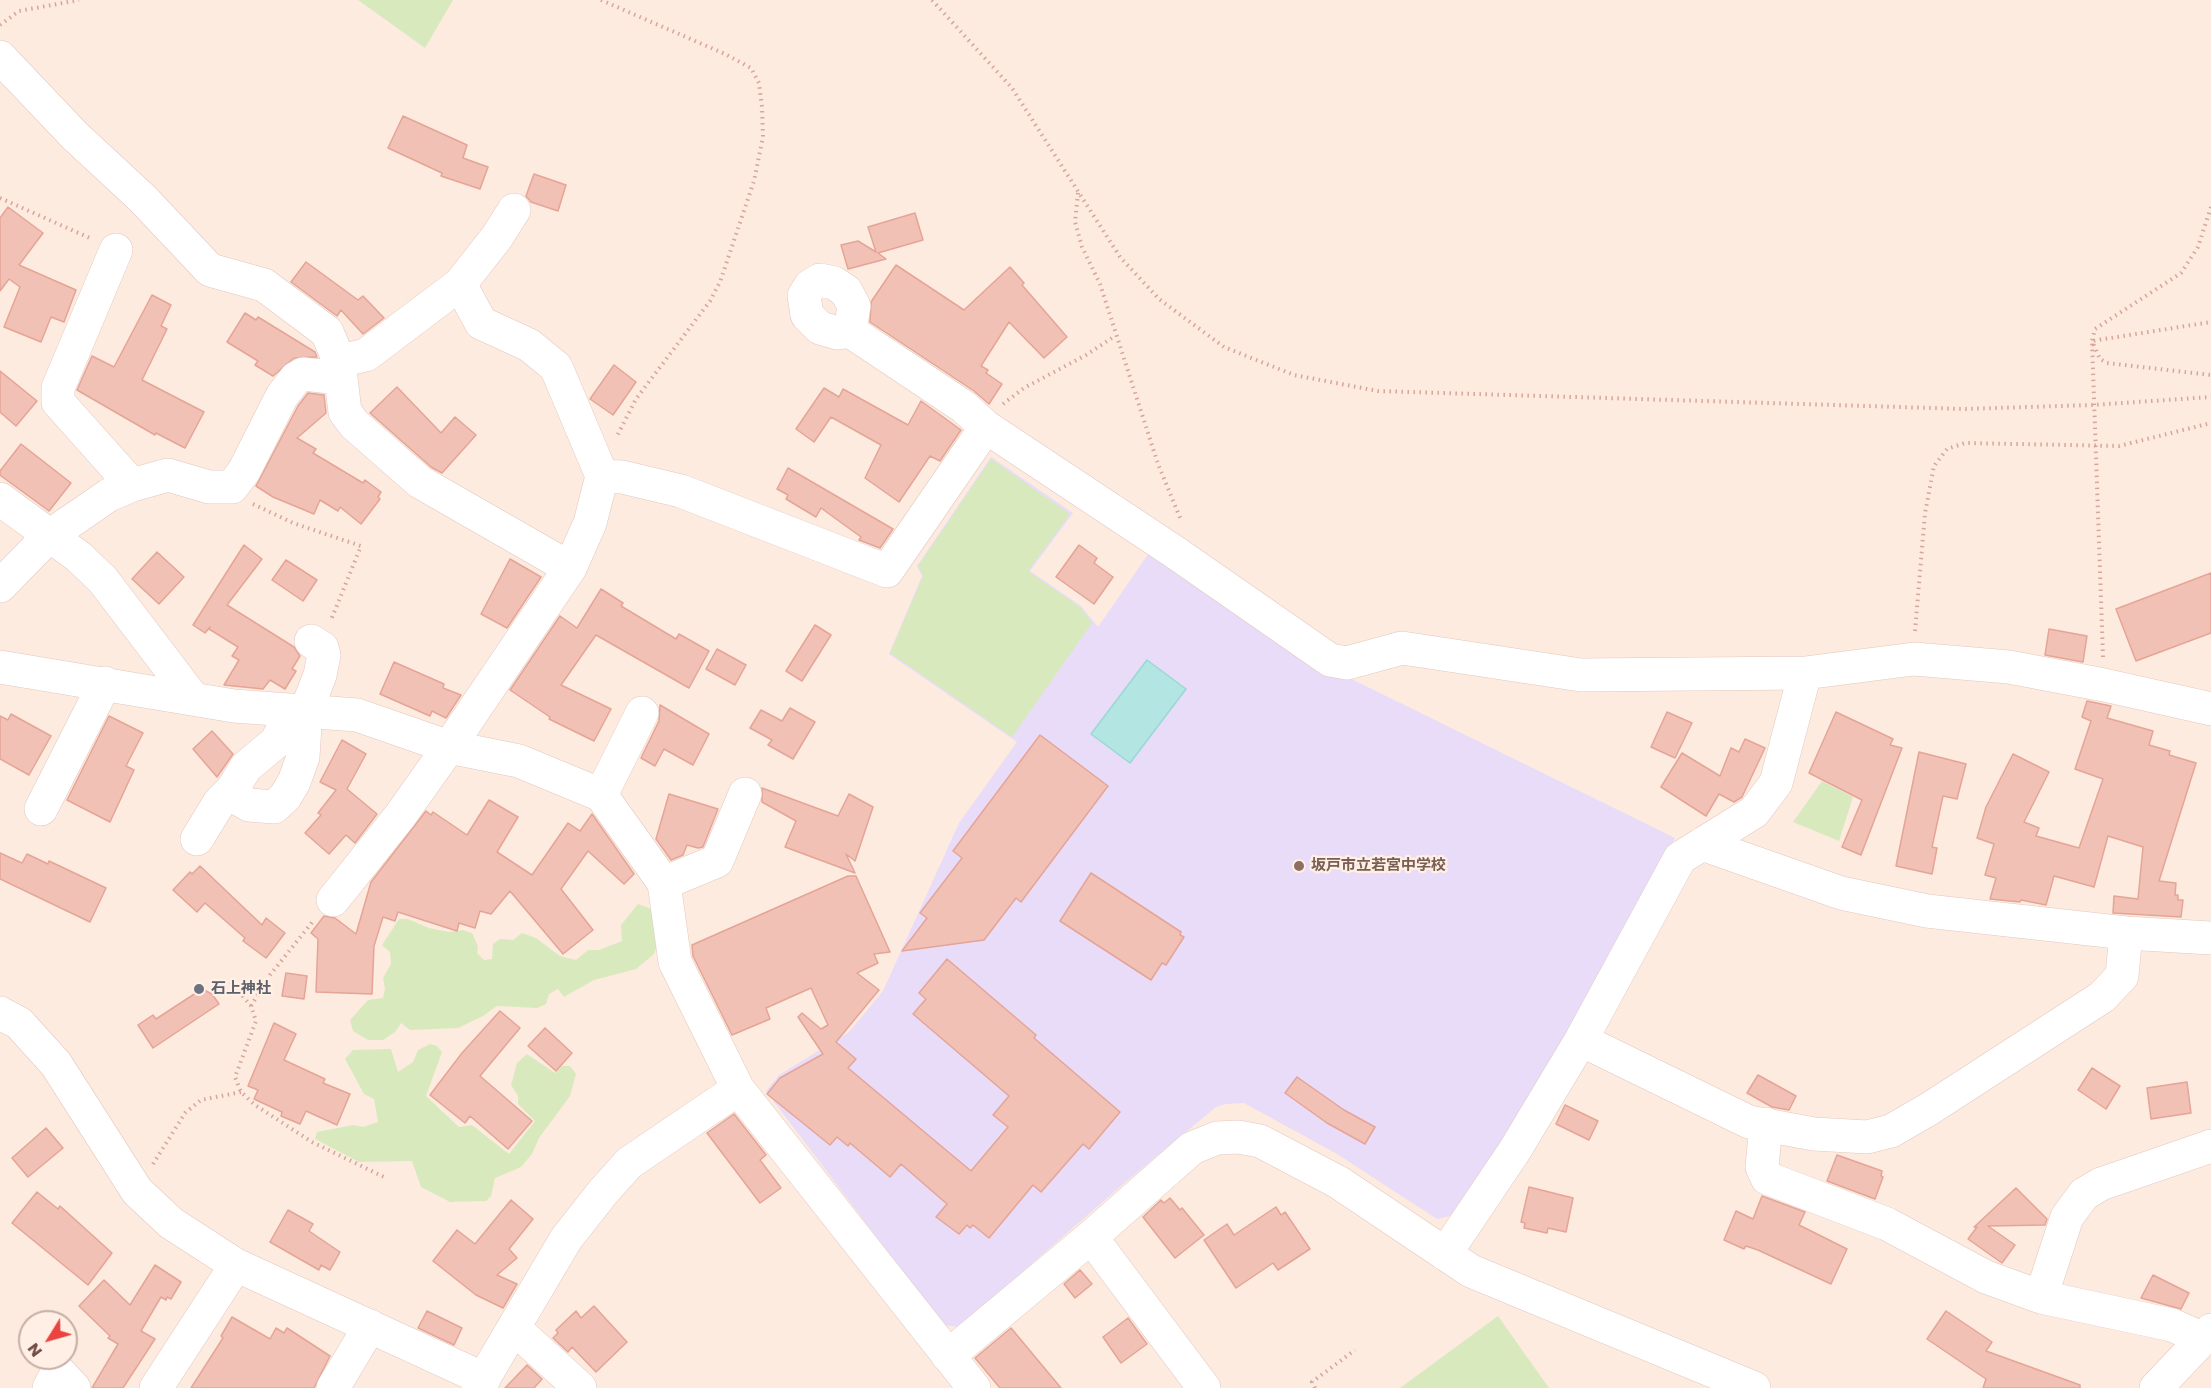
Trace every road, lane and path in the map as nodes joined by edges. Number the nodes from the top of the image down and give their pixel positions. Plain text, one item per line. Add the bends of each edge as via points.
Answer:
1 (79, 0) edge
2 (601, 0) edge
3 (932, 0) edge
4 (0, 25) edge
5 (0, 57) edge
6 (1078, 192) junction
7 (2211, 207) edge
8 (514, 210) dead end
9 (116, 250) dead end
10 (460, 284) junction
11 (2211, 322) edge
12 (850, 331) dead end
13 (1115, 336) junction
14 (2092, 341) junction
15 (340, 370) junction
16 (2211, 375) edge
17 (2211, 397) edge
18 (2092, 405) junction
19 (2211, 423) edge
20 (986, 427) junction
21 (2094, 447) junction
22 (606, 476) junction
23 (132, 485) junction
24 (232, 487) junction
25 (0, 499) edge
26 (1185, 526) dead end
27 (48, 537) junction
28 (570, 568) junction
29 (0, 586) edge
30 (317, 644) joint
31 (1914, 659) junction
32 (0, 667) edge
33 (1804, 673) junction
34 (105, 683) junction
35 (2104, 685) junction
36 (192, 697) junction
37 (2211, 709) edge
38 (296, 711) junction
39 (642, 713) dead end
40 (449, 747) junction
41 (232, 790) junction
42 (745, 794) dead end
43 (601, 795) junction
44 (41, 810) dead end
45 (197, 838) dead end
46 (1702, 844) junction
47 (664, 883) junction
48 (333, 900) joint
49 (2126, 933) junction
50 (2211, 938) edge
51 (231, 982) dead end
52 (251, 1006) junction
53 (0, 1013) edge
54 (1581, 1040) junction
55 (738, 1089) junction
56 (241, 1092) junction
57 (1766, 1124) junction
58 (2211, 1146) edge
59 (384, 1177) dead end
60 (137, 1191) junction
61 (1091, 1237) junction
62 (1444, 1254) junction
63 (236, 1264) junction
64 (2041, 1297) junction
65 (370, 1326) junction
66 (515, 1329) junction
67 (2207, 1334) edge
68 (1355, 1350) dead end
69 (948, 1356) junction
70 (481, 1384) edge
71 (153, 1388) edge
72 (333, 1388) edge
73 (580, 1388) edge
74 (974, 1388) edge
75 (1204, 1388) edge
76 (1315, 1388) edge
77 (1754, 1388) edge
78 (2156, 1388) edge

1 - 4 path via 19,11
2 - 22 path via 751,68 759,83 762,107 762,137 754,181 720,282 636,399 609,455
3 - 6 path via 1012,88
5 - 15 street via 210,270 264,285 315,320 327,332
6 - 13 path via 1075,222 1100,284
6 - 18 path via 1120,256 1159,299 1224,347 1294,375 1378,391 1964,409
7 - 14 path via 2198,247 2181,273 2095,329
8 - 10 street
9 - 23 street via 58,388 58,402
10 - 15 street
10 - 22 street via 481,323 529,345 556,367
11 - 14 path
12 - 20 street via 964,407
13 - 20 path via 1002,404
13 - 26 path via 1158,464
14 - 16 path via 2100,359 2107,363
14 - 18 path
15 - 24 street via 296,378
15 - 28 street via 345,412 420,482
17 - 18 path
18 - 21 path
19 - 21 path via 2119,446
20 - 22 street via 887,571 681,491
20 - 33 street via 1330,660 1347,663 1402,648 1581,675
21 - 31 path via 1965,443 1956,444 1940,456 1934,466 1924,513
21 - 35 path
22 - 28 street
23 - 24 street via 168,475 209,487
23 - 27 street via 109,495
24 - 30 path via 248,502 361,546
25 - 27 street
27 - 29 street
27 - 36 street via 103,580
28 - 40 street
30 - 38 street via 324,655 320,675
31 - 33 street
31 - 35 street via 2009,667
32 - 34 street
33 - 46 street via 1776,783 1754,812
34 - 36 street
34 - 44 street
35 - 37 street
36 - 38 street via 234,706
38 - 40 street via 357,715
38 - 41 street via 276,742 246,767
38 - 41 street via 303,757 285,797 274,807 263,807 249,805
39 - 43 street
40 - 43 street via 519,760
40 - 48 street
41 - 45 street
42 - 47 street via 717,861
43 - 47 street
46 - 49 street via 1841,893 1906,907
46 - 54 street via 1680,858
47 - 55 street via 675,962
48 - 52 path via 299,937
49 - 50 street
49 - 57 street via 2122,976 2102,997 1891,1131 1867,1137 1838,1137
51 - 52 path
52 - 56 path via 256,1021 236,1077
53 - 60 street via 18,1023 56,1064
54 - 57 street via 1749,1122
54 - 62 street via 1515,1150
55 - 66 street via 629,1163 566,1239
55 - 69 street
56 - 59 path via 312,1142
56 - 60 path via 201,1100 185,1113
57 - 64 street via 1762,1167 1767,1178 1887,1224 1986,1277
58 - 64 street via 2101,1184 2084,1194 2067,1217
60 - 63 street via 171,1223
61 - 62 street via 1192,1148 1217,1138 1238,1137 1260,1141 1338,1182
61 - 69 street
61 - 75 street
62 - 77 street via 1471,1271
63 - 65 street
63 - 71 street
64 - 67 street
65 - 70 street
65 - 72 street
66 - 70 street
66 - 73 street
67 - 78 street
68 - 76 path via 1312,1382
69 - 74 street

